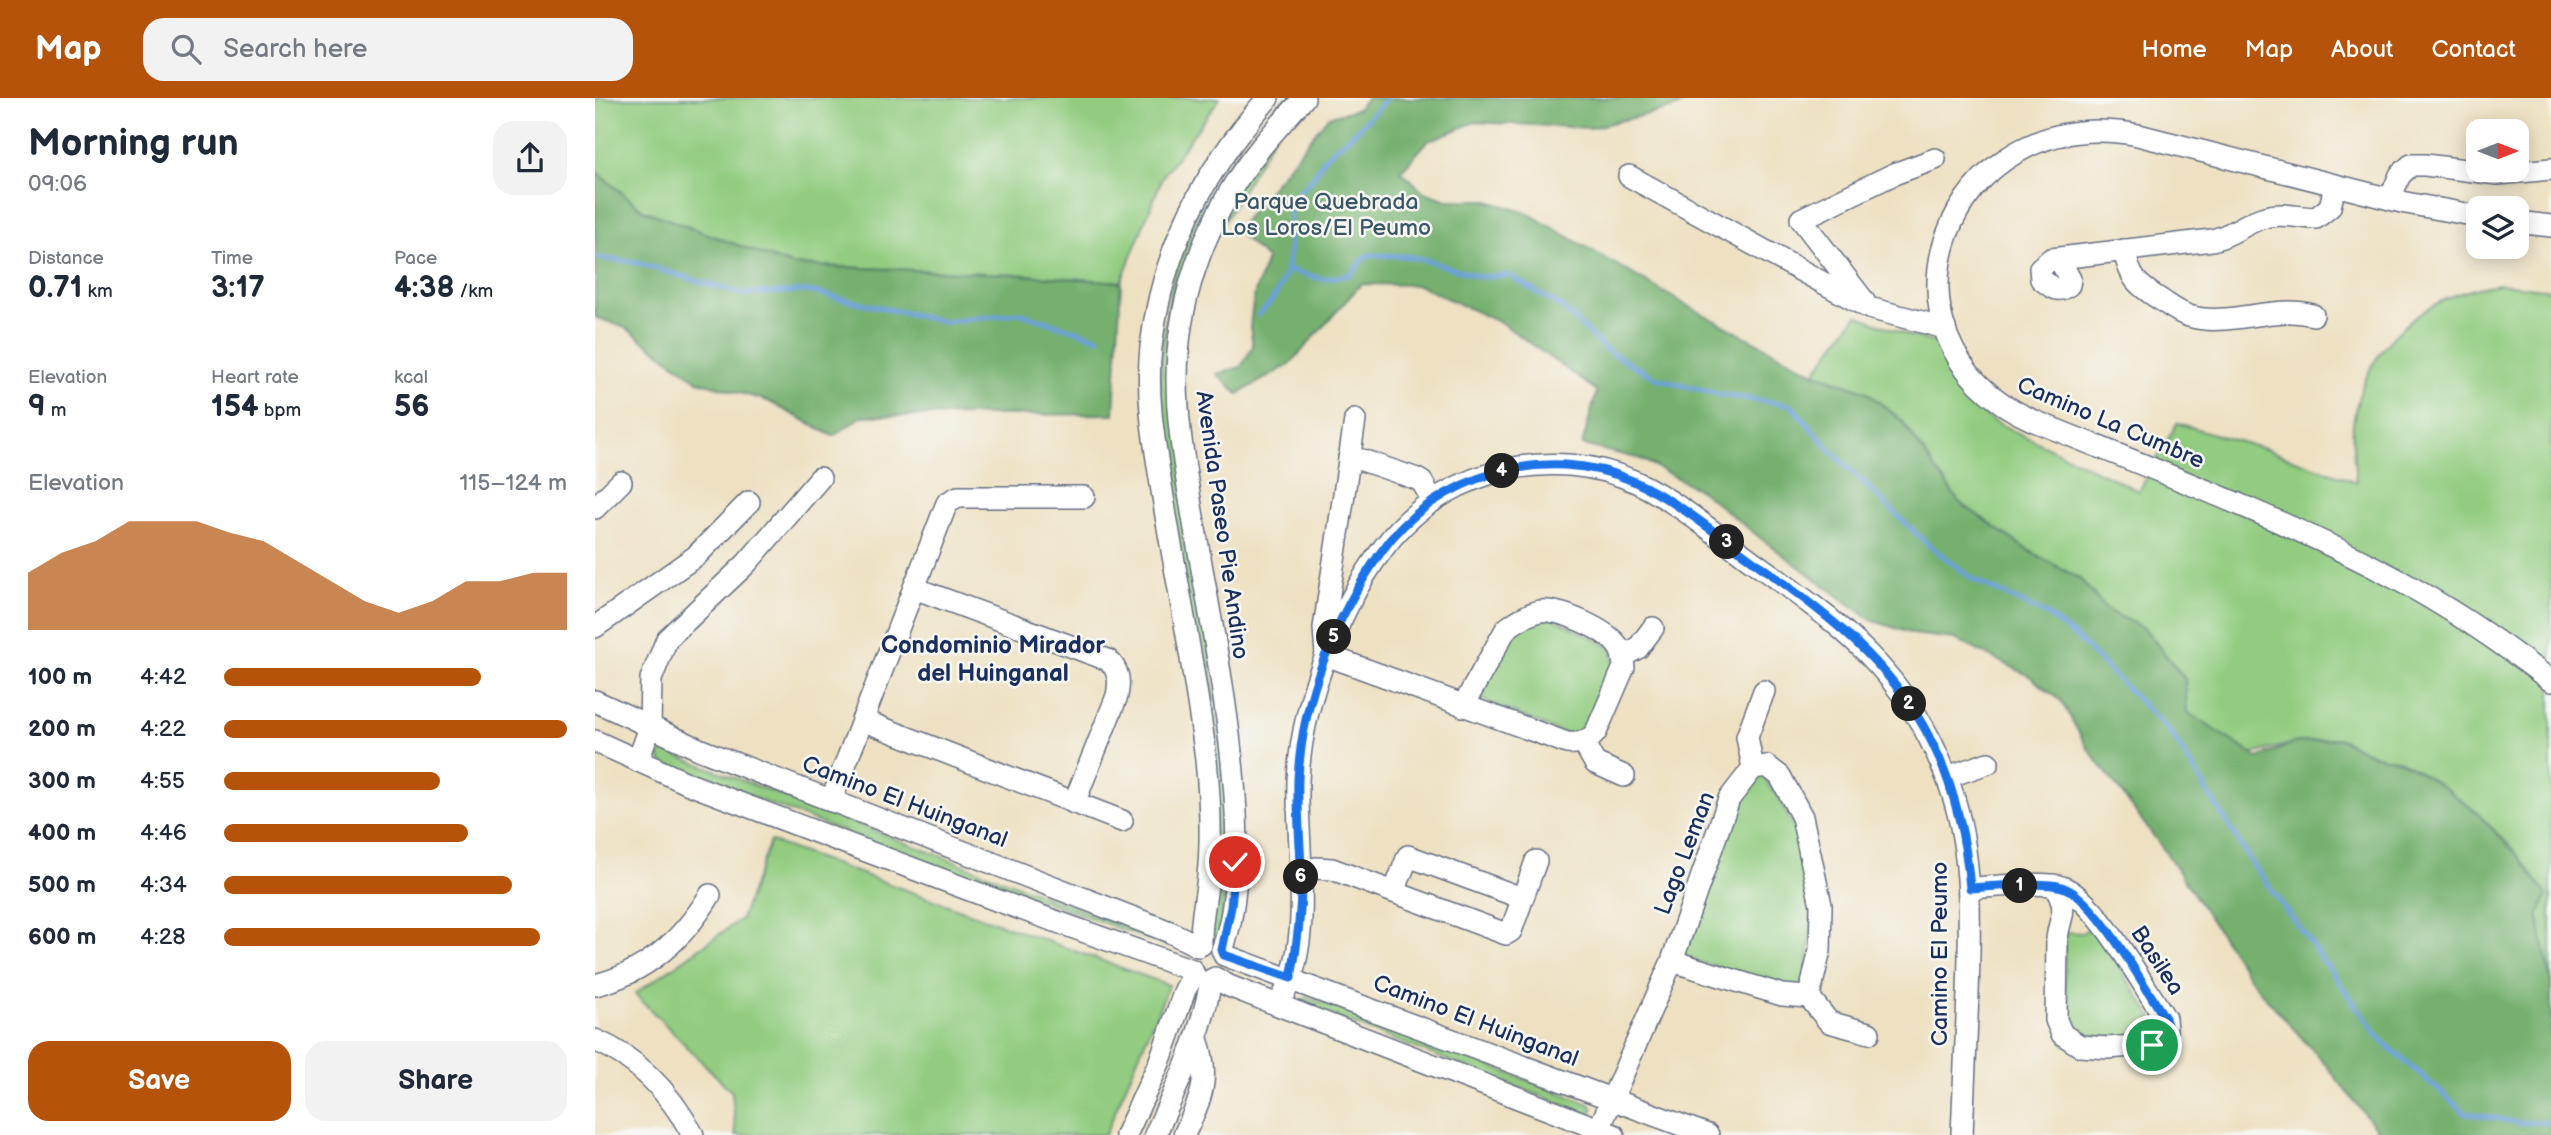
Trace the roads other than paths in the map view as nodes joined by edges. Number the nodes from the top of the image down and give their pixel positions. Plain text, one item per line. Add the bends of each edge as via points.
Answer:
1 (1268, 98) edge
2 (1304, 98) edge
3 (1935, 159) dead end
4 (2551, 169) edge
5 (1629, 176) dead end
6 (2335, 185) junction
7 (2390, 199) junction
8 (2466, 214) edge
9 (2529, 223) edge
10 (2551, 226) edge
11 (2124, 250) junction
12 (2072, 278) dead end
13 (1869, 308) junction
14 (2313, 315) dead end
15 (1945, 328) junction
16 (1355, 419) dead end
17 (1349, 458) junction
18 (820, 478) dead end
19 (621, 482) dead end
20 (1084, 497) dead end
21 (1433, 501) junction
22 (749, 502) dead end
23 (595, 508) edge
24 (914, 588) junction
25 (595, 627) edge
26 (1653, 628) dead end
27 (1327, 655) junction
28 (1623, 656) junction
29 (2551, 681) edge
30 (1764, 691) dead end
31 (595, 701) edge
32 (1463, 706) junction
33 (862, 720) junction
34 (650, 727) junction
35 (595, 741) edge
36 (1583, 742) junction
37 (638, 761) junction
38 (1988, 763) dead end
39 (1753, 768) junction
40 (1624, 776) dead end
41 (1947, 777) junction
42 (831, 801) junction
43 (1074, 803) junction
44 (1122, 821) dead end
45 (1536, 861) dead end
46 (1301, 871) junction
47 (2054, 886) junction
48 (1970, 888) junction
49 (1394, 892) junction
50 (710, 895) dead end
51 (1522, 898) junction
52 (1211, 949) junction
53 (1672, 961) junction
54 (1203, 975) junction
55 (1291, 978) junction
56 (595, 985) edge
57 (1809, 997) junction
58 (1278, 1004) junction
59 (1870, 1033) dead end
60 (1197, 1039) junction
61 (595, 1040) edge
62 (1611, 1099) junction
63 (1665, 1128) edge
64 (1606, 1132) edge
65 (692, 1135) edge
66 (1126, 1135) edge
67 (1155, 1135) edge
68 (1184, 1135) edge
69 (1708, 1135) edge
70 (1962, 1135) edge

1 - 52 street via 1225,150 1194,200 1171,256 1151,349 1155,446 1206,761
2 - 52 street, Avenida Paseo Pie Andino via 1244,169 1217,214 1191,280 1180,328 1177,391 1182,446 1235,791 1234,884 1227,933
3 - 13 street via 1801,219
4 - 7 street via 2498,174 2411,165 2400,175
5 - 13 street
6 - 7 street, Camino La Cumbre
6 - 11 street via 2330,207 2316,218 2267,216 2222,238
6 - 15 street, Camino La Cumbre via 2120,131 2081,130 2045,138 2008,155 1988,171 1953,220 1940,269
7 - 8 street, Camino La Cumbre
9 - 10 street
11 - 12 street via 2051,259 2040,268 2041,279 2056,290 2063,290
11 - 14 street via 2128,271 2140,286 2186,315 2216,319 2298,311
13 - 15 street
15 - 29 street, Camino La Cumbre via 1967,372 2004,406 2218,496 2391,576
16 - 17 street, Camino El Peumo
17 - 21 street via 1417,479
17 - 27 street, Camino El Peumo via 1324,628
18 - 34 street via 745,564 667,639 651,679
19 - 23 street
20 - 24 street via 958,497 947,503
21 - 27 street, Camino El Peumo via 1382,551
21 - 41 street, Camino El Peumo via 1485,476 1547,464 1598,469 1649,489 1820,610 1855,640 1904,697
22 - 25 street via 696,556
24 - 33 street
24 - 43 street via 1108,660 1116,667 1117,696
26 - 28 street via 1638,648
27 - 32 street
27 - 46 street, Camino El Peumo via 1310,704 1300,755
28 - 32 street via 1611,639 1573,617 1541,611 1506,629
28 - 36 street via 1624,667 1597,732
30 - 39 street via 1747,737
31 - 34 street, Camino El Huinganal
32 - 36 street via 1567,743
33 - 42 street
33 - 43 street
34 - 37 street
34 - 42 street, Camino El Huinganal
35 - 37 street
36 - 40 street via 1595,763
37 - 54 street
38 - 41 street
39 - 53 street, Lago Leman via 1729,799
39 - 57 street via 1767,766 1780,776 1802,817 1809,844 1821,905 1819,950
41 - 48 street, Camino El Peumo via 1960,818
42 - 52 street, Camino El Huinganal
43 - 44 street
45 - 51 street
46 - 49 street via 1332,869
46 - 55 street, Camino El Peumo via 1300,922
47 - 47 street, Basilea via 2064,906 2057,939 2059,1030 2080,1046 2157,1044 2167,1030 2165,1018 2097,915 2073,892
47 - 48 street
48 - 70 street, Camino El Peumo
49 - 51 street via 1408,856
49 - 51 street via 1506,934
50 - 56 street via 687,929 656,957
52 - 54 street via 1189,960
52 - 54 street via 1225,968
52 - 55 street, Camino El Huinganal
53 - 57 street via 1783,995
53 - 62 street, Lago Leman
54 - 58 street
54 - 60 street via 1206,1007
54 - 66 street via 1185,990
55 - 58 street, Camino El Peumo
55 - 62 street, Camino El Huinganal
57 - 59 street via 1829,1022
58 - 64 street
60 - 67 street
60 - 68 street via 1203,1087
61 - 65 street via 622,1054 656,1082
62 - 63 street, Camino El Huinganal
62 - 64 street, Lago Leman
63 - 69 street, Camino El Huinganal

